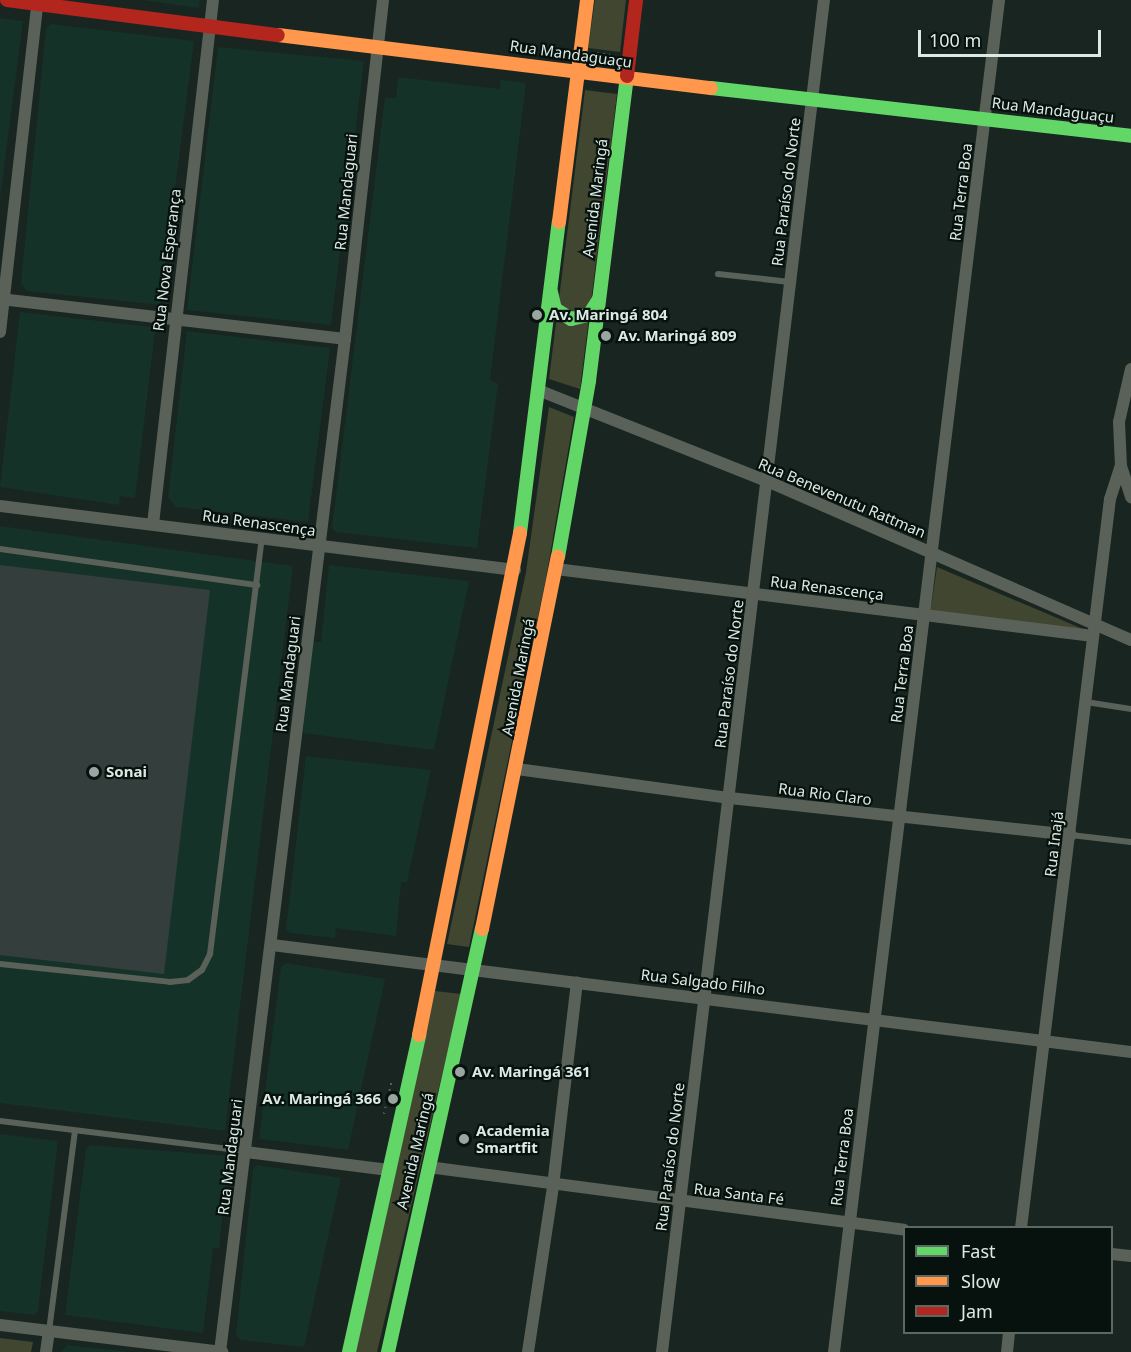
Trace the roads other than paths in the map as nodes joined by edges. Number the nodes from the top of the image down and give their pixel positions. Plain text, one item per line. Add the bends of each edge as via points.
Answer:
1 (7, 0) edge
2 (213, 0) edge
3 (383, 0) edge
4 (587, 0) edge
5 (636, 0) edge
6 (824, 0) edge
7 (999, 0) edge
8 (37, 2) edge
9 (210, 25) junction
10 (378, 44) junction
11 (577, 72) junction
12 (627, 78) junction
13 (813, 99) junction
14 (984, 118) junction
15 (1131, 136) edge
16 (718, 274) dead end
17 (791, 282) junction
18 (551, 292) junction
19 (2, 299) edge
20 (599, 299) junction
21 (175, 318) junction
22 (0, 332) edge
23 (345, 339) junction
24 (1131, 369) edge
25 (538, 390) junction
26 (585, 406) junction
27 (1122, 466) junction
28 (767, 481) junction
29 (1131, 496) edge
30 (0, 506) edge
31 (153, 524) junction
32 (262, 539) junction
33 (318, 547) junction
34 (0, 549) edge
35 (932, 553) junction
36 (556, 569) junction
37 (515, 570) junction
38 (256, 585) junction
39 (754, 594) junction
40 (925, 614) junction
41 (1094, 629) junction
42 (1131, 640) edge
43 (1086, 702) junction
44 (1131, 709) edge
45 (517, 769) junction
46 (730, 798) junction
47 (900, 818) junction
48 (1071, 835) junction
49 (1131, 842) edge
50 (272, 945) junction
51 (0, 964) edge
52 (434, 965) junction
53 (474, 969) junction
54 (577, 982) junction
55 (704, 997) junction
56 (875, 1020) junction
57 (1043, 1042) junction
58 (1131, 1052) edge
59 (0, 1121) edge
60 (75, 1131) junction
61 (246, 1152) junction
62 (428, 1167) junction
63 (389, 1170) junction
64 (553, 1186) junction
65 (680, 1202) junction
66 (849, 1223) junction
67 (1021, 1226) edge
68 (903, 1230) edge
69 (1113, 1254) edge
70 (1131, 1257) edge
71 (0, 1325) edge
72 (49, 1331) junction
73 (1009, 1334) edge
74 (46, 1352) edge
75 (221, 1352) edge
76 (349, 1352) edge
77 (388, 1352) edge
78 (528, 1352) edge
79 (662, 1352) edge
80 (834, 1352) edge
81 (1007, 1352) edge

1 - 8 main road, Rua Mandaguaçu
2 - 9 street, Rua Nova Esperança
3 - 10 street, Rua Mandaguari
4 - 11 main road, Avenida Maringá
5 - 12 main road, Avenida Maringá
6 - 13 street, Rua Paraíso do Norte
7 - 14 street, Rua Terra Boa
8 - 9 main road, Rua Mandaguaçu
8 - 19 street
9 - 10 main road, Rua Mandaguaçu
9 - 21 street, Rua Nova Esperança
10 - 11 main road, Rua Mandaguaçu
10 - 23 street, Rua Mandaguari
11 - 12 main road, Rua Mandaguaçu
11 - 18 main road, Avenida Maringá
12 - 13 main road, Rua Mandaguaçu
12 - 20 main road, Avenida Maringá
13 - 14 main road, Rua Mandaguaçu
13 - 17 street, Rua Paraíso do Norte
14 - 15 main road, Rua Mandaguaçu
14 - 35 street, Rua Terra Boa
16 - 17 lane
17 - 28 street, Rua Paraíso do Norte
18 - 20 main road via 555,309 571,319 589,315
18 - 25 main road, Avenida Maringá
19 - 21 street
19 - 22 street
20 - 26 main road, Avenida Maringá
21 - 23 street
21 - 31 street, Rua Nova Esperança
23 - 33 street, Rua Mandaguari
24 - 27 street via 1119,422
25 - 26 street, Rua Benevenutu Rattman
25 - 37 main road, Avenida Maringá
26 - 28 street, Rua Benevenutu Rattman
26 - 36 main road, Avenida Maringá
27 - 29 street
27 - 41 street, Rua Inajá via 1110,499
28 - 35 street, Rua Benevenutu Rattman
28 - 39 street, Rua Paraíso do Norte
30 - 31 street, Rua Renascença
31 - 32 street, Rua Renascença
32 - 33 street, Rua Renascença
32 - 38 lane
33 - 37 street, Rua Renascença
33 - 50 street, Rua Mandaguari
34 - 38 lane
35 - 40 street, Rua Terra Boa
35 - 41 street, Rua Benevenutu Rattman
36 - 39 street, Rua Renascença
36 - 45 main road, Avenida Maringá
37 - 52 main road, Avenida Maringá
38 - 51 lane via 210,954 202,970 188,980 170,982
39 - 40 street, Rua Renascença
39 - 46 street, Rua Paraíso do Norte
40 - 41 street, Rua Renascença
40 - 47 street, Rua Terra Boa
41 - 42 street, Rua Benevenutu Rattman
41 - 43 street, Rua Inajá
43 - 44 lane
43 - 48 street, Rua Inajá
45 - 46 street, Rua Rio Claro
45 - 53 main road, Avenida Maringá
46 - 47 street, Rua Rio Claro
46 - 55 street, Rua Paraíso do Norte
47 - 48 street, Rua Rio Claro
47 - 56 street, Rua Terra Boa
48 - 49 lane, Rua Rio Claro
48 - 57 street, Rua Inajá
50 - 52 street, Rua Salgado Filho
50 - 61 street, Rua Mandaguari
52 - 53 street, Rua Salgado Filho
52 - 63 main road, Avenida Maringá
53 - 54 street, Rua Salgado Filho
53 - 62 main road, Avenida Maringá
54 - 55 street, Rua Salgado Filho
54 - 64 street
55 - 56 street, Rua Salgado Filho
55 - 65 street, Rua Paraíso do Norte
56 - 57 street, Rua Salgado Filho
56 - 66 street, Rua Terra Boa
57 - 58 street, Rua Salgado Filho
57 - 67 street, Rua Inajá
59 - 60 lane
60 - 61 lane
60 - 72 lane
61 - 63 street
61 - 75 street, Rua Mandaguari
62 - 64 street, Rua Santa Fé
62 - 77 main road, Avenida Maringá
63 - 76 main road, Avenida Maringá
64 - 65 street, Rua Santa Fé
64 - 78 street
65 - 66 street, Rua Santa Fé
65 - 79 street, Rua Paraíso do Norte
66 - 68 street, Rua Santa Fé
66 - 80 street, Rua Terra Boa
69 - 70 street
71 - 72 street
72 - 74 street
72 - 75 street
73 - 81 street

